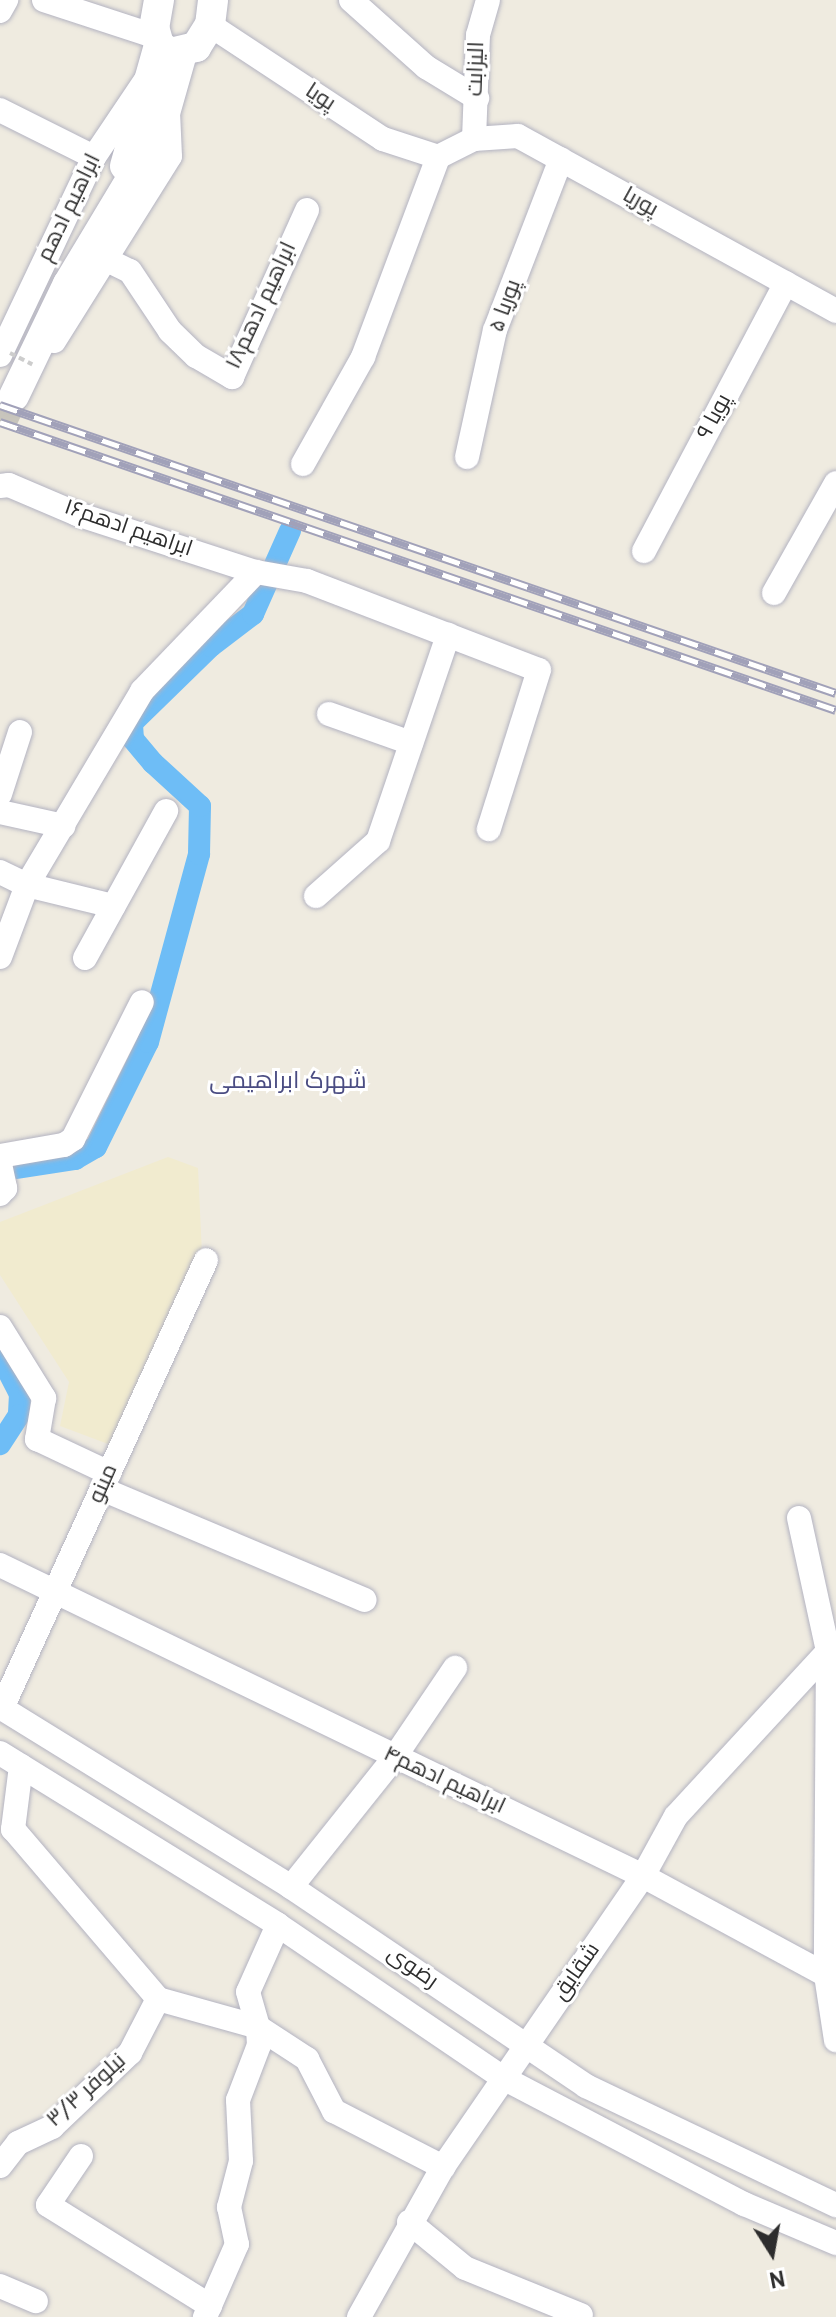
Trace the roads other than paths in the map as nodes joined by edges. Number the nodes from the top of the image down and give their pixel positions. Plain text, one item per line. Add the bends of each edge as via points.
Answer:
1 (6, 0) edge
2 (44, 0) edge
3 (159, 0) edge
4 (351, 0) edge
5 (488, 0) edge
6 (0, 11) edge
7 (211, 12) edge
8 (163, 51) junction
9 (477, 98) junction
10 (0, 110) edge
11 (168, 111) junction
12 (474, 139) junction
13 (94, 157) junction
14 (438, 157) junction
15 (561, 159) junction
16 (115, 203) junction
17 (307, 210) dead end
18 (107, 260) junction
19 (786, 283) junction
20 (836, 311) edge
21 (6, 339) edge
22 (34, 369) road end
23 (14, 396) tunnel mouth
24 (467, 457) dead end
25 (303, 464) dead end
26 (836, 483) edge
27 (0, 486) edge
28 (644, 551) dead end
29 (256, 572) junction
30 (774, 593) dead end
31 (448, 635) junction
32 (329, 714) dead end
33 (20, 732) dead end
34 (411, 743) junction
35 (0, 794) edge
36 (166, 811) dead end
37 (0, 812) edge
38 (63, 826) junction
39 (489, 829) dead end
40 (0, 872) edge
41 (27, 885) junction
42 (316, 896) dead end
43 (113, 906) junction
44 (0, 957) edge
45 (85, 958) dead end
46 (142, 1002) dead end
47 (0, 1156) edge
48 (0, 1164) edge
49 (0, 1194) edge
50 (206, 1260) dead end
51 (0, 1327) edge
52 (106, 1481) junction
53 (799, 1518) dead end
54 (0, 1565) edge
55 (56, 1591) junction
56 (365, 1600) dead end
57 (828, 1651) junction
58 (455, 1668) dead end
59 (1, 1708) edge
60 (394, 1758) junction
61 (10, 1759) edge
62 (190, 1829) junction
63 (173, 1860) junction
64 (643, 1876) junction
65 (291, 1887) junction
66 (278, 1925) junction
67 (831, 1976) edge
68 (158, 1999) junction
69 (258, 2027) junction
70 (836, 2040) edge
71 (525, 2047) junction
72 (503, 2078) junction
73 (81, 2156) dead end
74 (0, 2166) edge
75 (443, 2167) junction
76 (836, 2205) edge
77 (409, 2222) junction
78 (836, 2243) edge
79 (0, 2286) edge
80 (36, 2301) dead end
81 (208, 2311) edge
82 (581, 2315) dead end
83 (359, 2317) edge

1 - 6 street
2 - 8 street
3 - 8 street
4 - 9 street via 426,67
5 - 9 street, الیزابت via 478,35
7 - 8 street via 196,47
7 - 14 street, پویا via 383,139
8 - 11 street
8 - 13 street, ابراهیم ادهم
8 - 16 street
9 - 12 street, الیزابت
10 - 13 street
11 - 16 street
11 - 18 street via 170,156
12 - 14 street, پوریا
12 - 15 street, پوریا via 518,136
13 - 21 street, ابراهیم ادهم
14 - 25 street via 363,357
15 - 19 street, پوریا
15 - 24 street, پوریا ۵ via 495,330
16 - 23 street via 31,352
17 - 18 street, ابراهیم ادهم۱۸ via 232,377 196,356 170,331 130,271
18 - 22 street
19 - 20 street, پوریا
19 - 28 street, پویا ۹
26 - 30 street
27 - 29 street, ابراهیم ادهم۱۶
29 - 31 street, ابراهیم ادهم۱۶ via 307,581
29 - 38 street via 142,691
31 - 34 street
31 - 39 street, ابراهیم ادهم۱۶ via 539,670
32 - 34 street
33 - 35 street
34 - 42 street via 378,841
36 - 43 street
37 - 38 street
38 - 41 street
40 - 41 street
41 - 43 street
41 - 44 street
43 - 45 street
46 - 47 street via 73,1139
48 - 49 street via 5,1188
50 - 52 street, مینو
51 - 52 street via 44,1398 37,1439
52 - 55 street, مینو
52 - 56 street
53 - 57 street
54 - 55 street, ابراهیم ادهم۴
55 - 59 street, مینو
55 - 60 street, ابراهیم ادهم۴
57 - 64 street, شقایق via 676,1816
57 - 67 street
58 - 60 street
59 - 62 street, رضوی
60 - 64 street, ابراهیم ادهم۴
60 - 65 street
61 - 63 street, رضوی
61 - 68 street via 13,1829
62 - 63 street
62 - 65 street, رضوی
63 - 66 street, رضوی
64 - 67 street, ابراهیم ادهم۴
64 - 71 street, شقایق
65 - 71 street, رضوی
66 - 69 street via 248,1992
66 - 72 street, رضوی
67 - 70 street
68 - 69 street
68 - 74 street, نیلوفر ۳/۳ via 130,2053 52,2127 18,2143
69 - 75 street via 307,2059 334,2111
69 - 81 street via 259,2045 238,2100 241,2161 229,2207 237,2244
71 - 72 street, شقایق
71 - 76 street, رضوی via 586,2086
72 - 75 street, شقایق
72 - 78 street, رضوی via 744,2204
73 - 81 street via 48,2205
75 - 77 street, شقایق
77 - 82 street via 465,2268
77 - 83 street, شقایق
79 - 80 street

